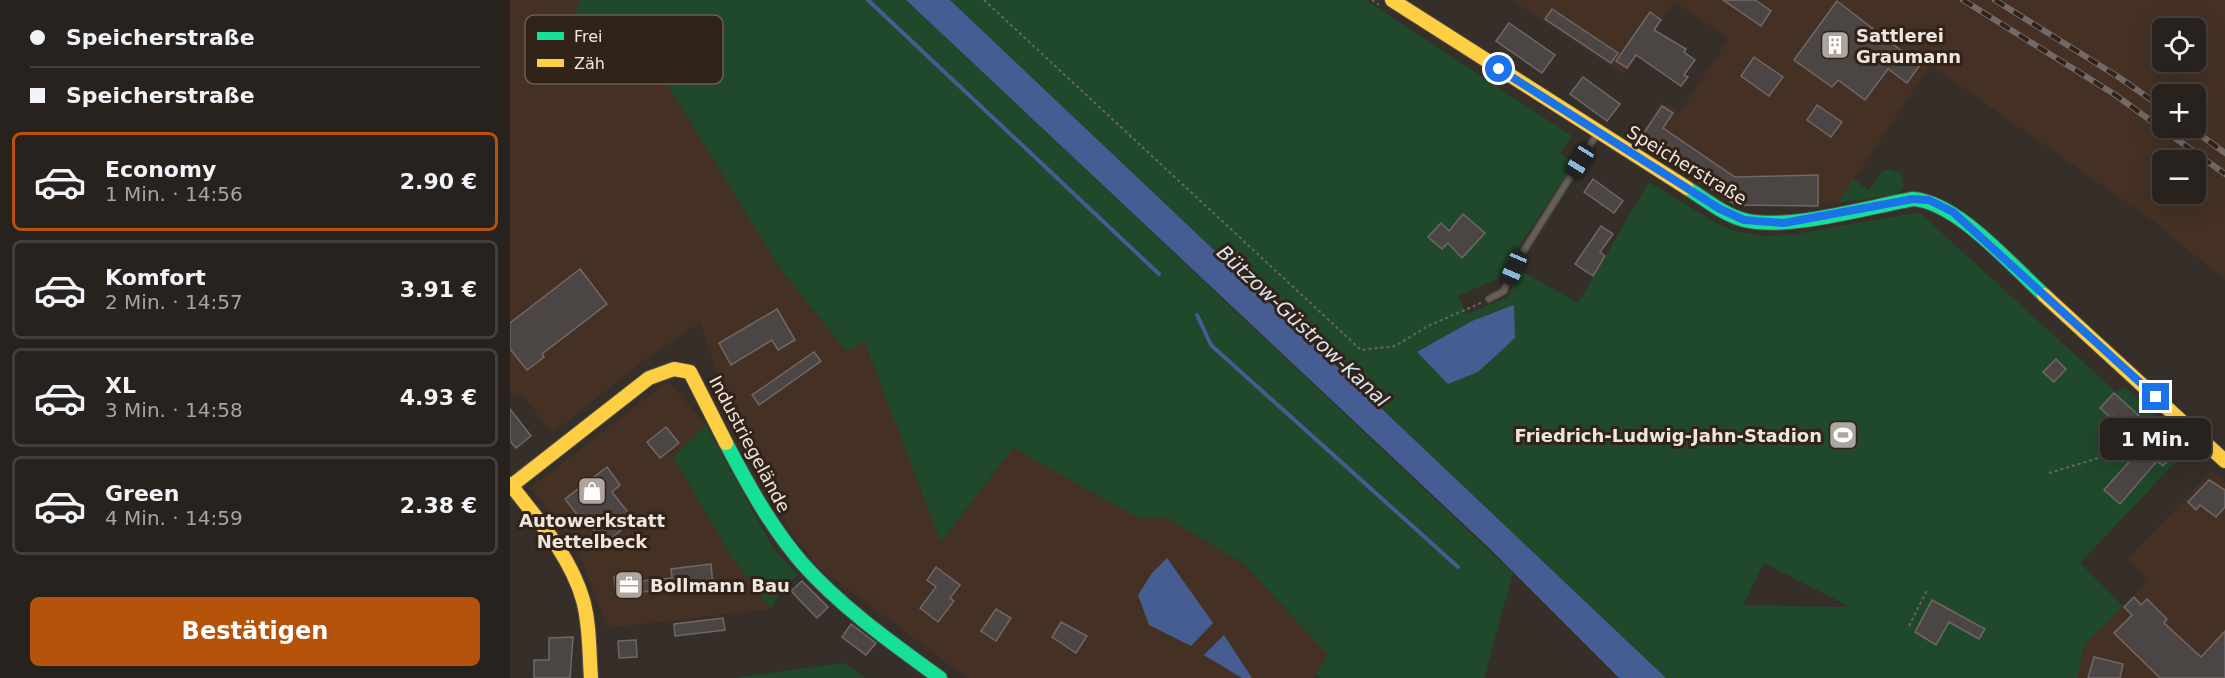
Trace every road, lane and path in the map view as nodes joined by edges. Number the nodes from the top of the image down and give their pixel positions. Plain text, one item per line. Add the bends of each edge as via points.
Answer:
1 (984, 0) edge
2 (1392, 0) edge
3 (1598, 132) junction
4 (1489, 299) joint
5 (2145, 444) dead end
6 (2225, 461) edge
7 (2049, 473) dead end
8 (511, 485) edge
9 (1927, 591) dead end
10 (1909, 626) dead end
11 (591, 678) edge
12 (940, 678) edge

1 - 4 path via 1360,350 1395,346 1428,326
2 - 3 street, Speicherstraße
3 - 4 lane via 1514,268 1504,291
3 - 6 street, Speicherstraße via 1744,220 1784,223 1913,199 1929,200 1953,212
5 - 7 path
8 - 11 street via 553,539 576,582 586,615
8 - 12 street, Industriegelände via 649,378 674,369 690,372 774,527 802,563 843,605
9 - 10 path

